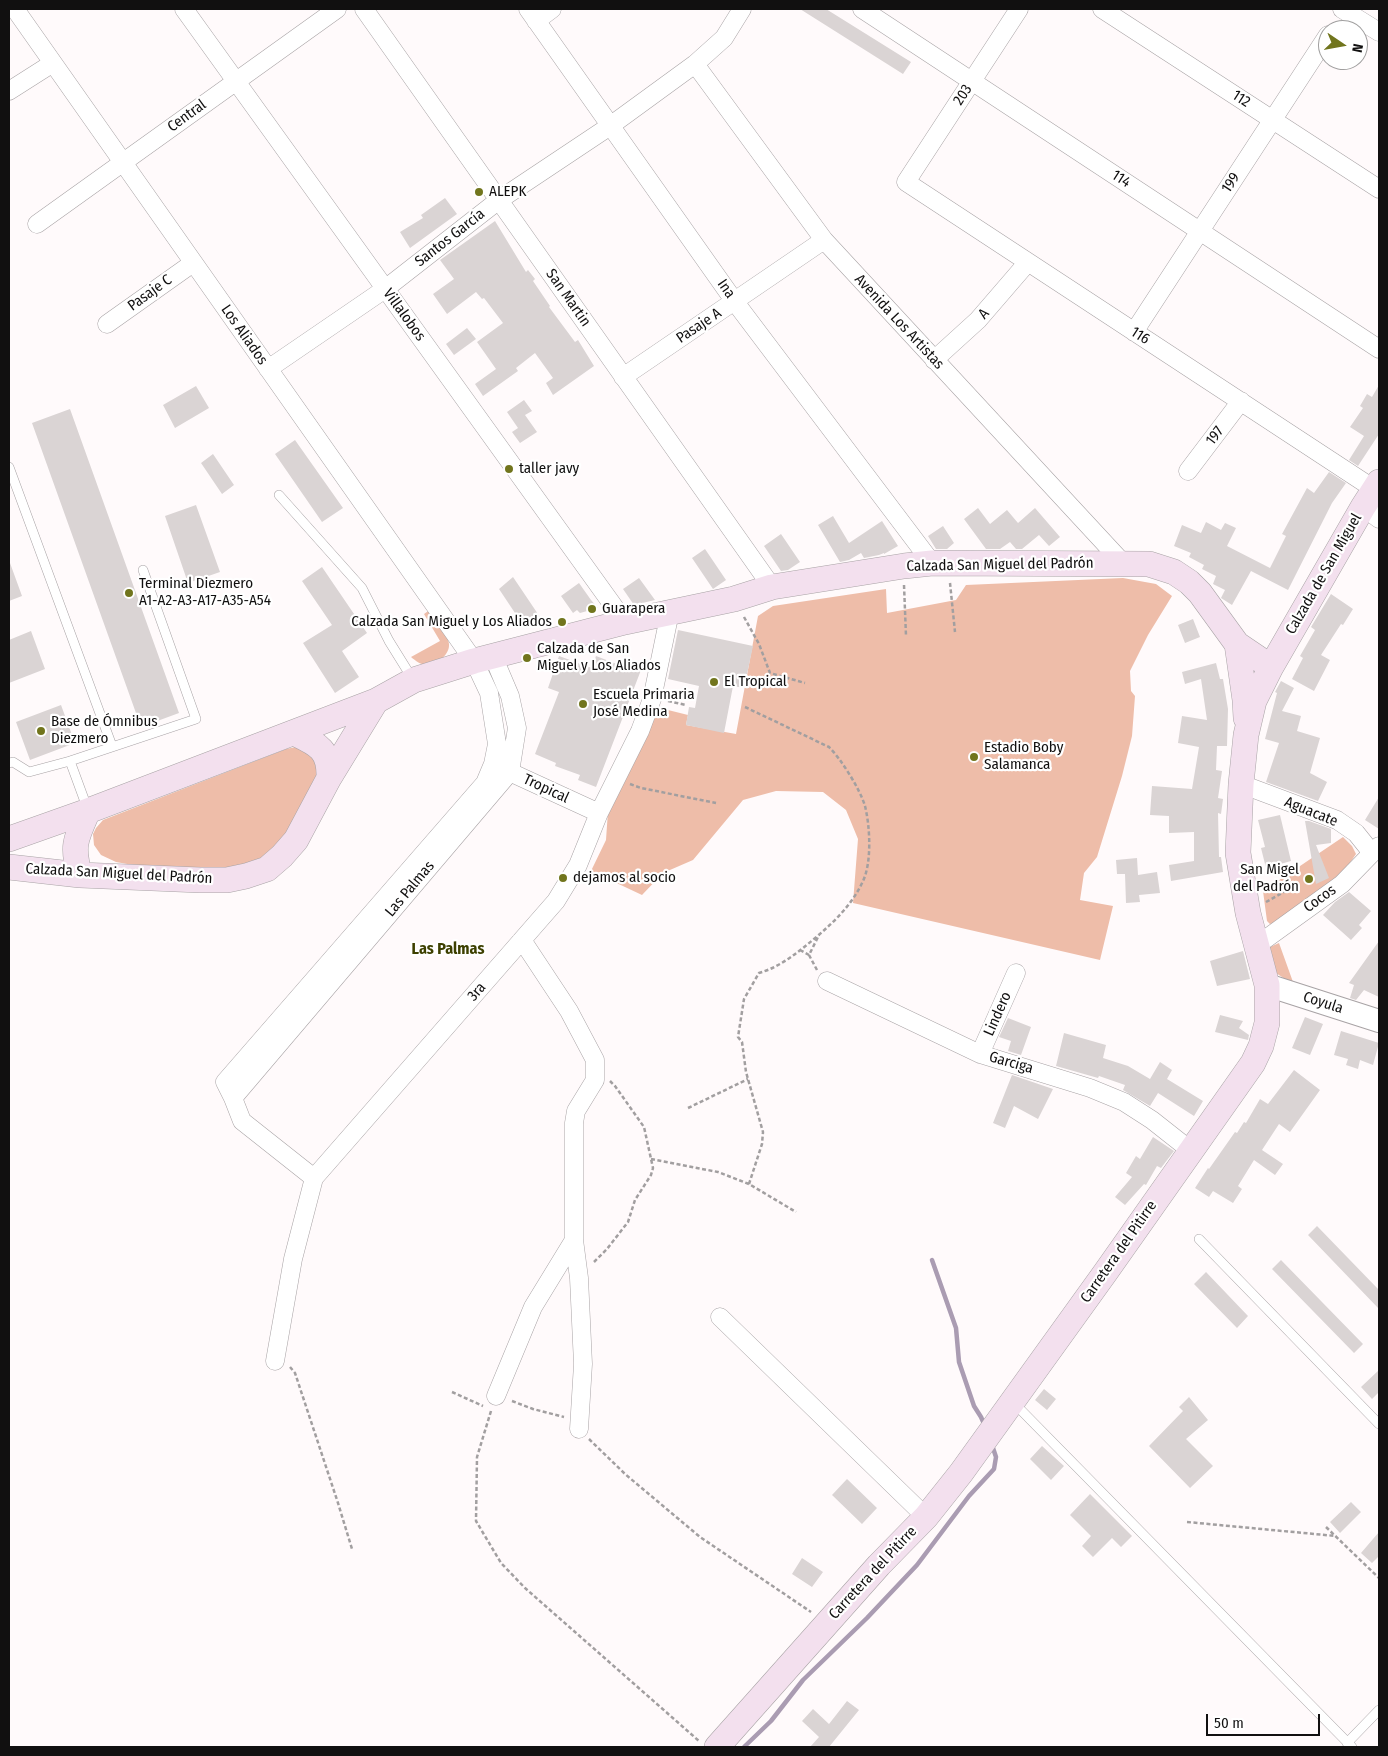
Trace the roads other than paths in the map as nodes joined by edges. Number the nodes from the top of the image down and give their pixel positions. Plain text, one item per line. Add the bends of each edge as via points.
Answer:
1 (15, 9) edge
2 (184, 9) edge
3 (337, 9) edge
4 (364, 9) edge
5 (552, 9) edge
6 (742, 9) edge
7 (862, 9) edge
8 (1019, 9) edge
9 (1102, 9) edge
10 (1344, 9) edge
11 (532, 15) edge
12 (1337, 20) edge
13 (1379, 32) edge
14 (1318, 50) edge
15 (53, 63) junction
16 (696, 64) junction
17 (236, 81) junction
18 (972, 81) junction
19 (9, 91) edge
20 (1272, 120) junction
21 (610, 126) junction
22 (123, 162) junction
23 (906, 182) joint
24 (1379, 189) edge
25 (499, 200) junction
26 (37, 224) dead end
27 (1200, 231) junction
28 (824, 240) junction
29 (1028, 262) junction
30 (193, 263) junction
31 (385, 289) junction
32 (735, 302) junction
33 (107, 324) dead end
34 (1134, 332) junction
35 (1379, 349) edge
36 (934, 360) junction
37 (268, 369) junction
38 (623, 377) junction
39 (1241, 402) junction
40 (9, 467) edge
41 (1188, 471) dead end
42 (279, 494) dead end
43 (1374, 499) edge
44 (1123, 563) junction
45 (940, 564) junction
46 (143, 570) dead end
47 (772, 588) junction
48 (670, 612) junction
49 (1299, 617) junction
50 (625, 622) junction
51 (1234, 640) junction
52 (483, 659) junction
53 (1271, 667) junction
54 (414, 680) junction
55 (376, 701) junction
56 (294, 733) junction
57 (1246, 735) junction
58 (112, 746) junction
59 (70, 761) junction
60 (9, 763) edge
61 (493, 764) junction
62 (510, 772) junction
63 (329, 778) junction
64 (1241, 784) junction
65 (88, 811) junction
66 (600, 813) junction
67 (9, 838) edge
68 (1376, 850) edge
69 (9, 867) edge
70 (80, 875) junction
71 (522, 940) junction
72 (1256, 946) junction
73 (1016, 973) dead end
74 (827, 982) road end
75 (1267, 985) junction
76 (1379, 1021) edge
77 (980, 1054) junction
78 (233, 1098) junction
79 (1190, 1150) junction
80 (314, 1178) junction
81 (1199, 1239) dead end
82 (574, 1240) junction
83 (720, 1317) dead end
84 (276, 1357) road end
85 (1012, 1401) junction
86 (494, 1402) road end
87 (1379, 1424) edge
88 (580, 1425) road end
89 (926, 1517) junction
90 (1379, 1710) edge
91 (1349, 1745) edge
92 (717, 1747) edge

1 - 15 street, Los Aliados
2 - 17 street, Villalobos
3 - 17 street, Central
4 - 25 street, San Martin
5 - 11 street
6 - 16 street, Santos García via 724,38
7 - 18 street, 114
8 - 18 street, 203
9 - 20 street, 112
10 - 12 street
10 - 13 street
11 - 21 street, Ina
14 - 20 street, 199
15 - 19 street
15 - 22 street, Los Aliados
16 - 21 street, Santos García
16 - 28 street, Avenida Los Artistas
17 - 22 street, Central
17 - 31 street, Villalobos
18 - 23 street, 203
18 - 27 street, 114
20 - 24 street, 112
20 - 27 street, 199
21 - 25 street, Santos García
21 - 32 street, Ina
22 - 26 street, Central
22 - 30 street, Los Aliados
23 - 29 street, 116
25 - 31 street, Santos García
25 - 38 street, San Martin
27 - 34 street, 199
27 - 35 street, 114
28 - 32 street, Pasaje A
28 - 36 street, Avenida Los Artistas
29 - 34 street, 116
29 - 36 street, A via 978,320
30 - 33 street, Pasaje C
30 - 37 street, Los Aliados
31 - 37 street, Santos García
31 - 50 street, Villalobos
32 - 38 street, Pasaje A
32 - 45 street, Ina
34 - 39 street, 116
36 - 44 street, Avenida Los Artistas
37 - 52 street, Los Aliados
38 - 47 street, San Martin
39 - 41 street, 197
39 - 43 street, 116
40 - 58 lane
42 - 54 lane via 362,588 388,641
43 - 49 main road, Calzada de San Miguel
44 - 45 main road, Calzada San Miguel del Padrón
44 - 51 main road, Calzada San Miguel del Padrón via 1149,564 1174,572 1189,582
45 - 47 main road, Calzada San Miguel del Padrón via 904,566
46 - 58 lane via 196,719
47 - 48 main road, Calzada San Miguel del Padrón
48 - 50 main road, Calzada San Miguel del Padrón
48 - 66 street, 3ra via 652,699
49 - 51 main road via 1274,636 1250,641
49 - 53 main road, Calzada de San Miguel
50 - 52 main road, Calzada San Miguel del Padrón
51 - 53 main road, Calzada San Miguel del Padrón
51 - 57 main road via 1245,700
52 - 54 main road, Calzada San Miguel del Padrón
52 - 61 street, Las Palmas via 497,744
52 - 62 street via 510,696 517,728
53 - 57 main road, Carretera del Pitirre via 1254,701
54 - 55 main road, Calzada San Miguel del Padrón
55 - 56 main road, Calzada San Miguel del Padrón
55 - 63 main road, Calzada San Miguel del Padrón
56 - 63 main road via 314,743 324,754 329,765
56 - 65 main road, Calzada San Miguel del Padrón
57 - 64 main road, Carretera del Pitirre
58 - 59 lane
59 - 60 lane via 29,772
59 - 65 lane
61 - 62 street, Tropical
61 - 78 street, Las Palmas via 485,783 225,1082
62 - 66 street, Tropical
62 - 78 street, Las Palmas
63 - 70 main road, Calzada San Miguel del Padrón via 296,840 267,869 227,880
64 - 68 street, Aguacate via 1337,820
64 - 72 main road, Carretera del Pitirre via 1238,853
65 - 67 main road, Calzada San Miguel del Padrón
65 - 70 main road via 75,845
66 - 71 street, 3ra via 578,865 556,902
68 - 72 street, Cocos via 1342,884
69 - 70 main road, Calzada San Miguel del Padrón
71 - 80 street, 3ra
71 - 82 street via 569,1012 594,1060 595,1080 576,1111 574,1123
72 - 75 main road, Carretera del Pitirre
73 - 77 street, Lindero
74 - 77 street, Garciga
75 - 76 street, Coyula
75 - 79 main road, Carretera del Pitirre via 1267,1023 1261,1046 1253,1063
77 - 79 street, Garciga via 1090,1088 1124,1102
78 - 80 street, Las Palmas via 242,1121
79 - 85 main road, Carretera del Pitirre
80 - 84 street, 3ra via 293,1259
81 - 87 lane
82 - 86 street via 533,1307
82 - 88 street via 583,1364
83 - 89 street
85 - 89 main road, Carretera del Pitirre
85 - 91 lane
89 - 92 main road, Carretera del Pitirre via 826,1623
90 - 91 lane

